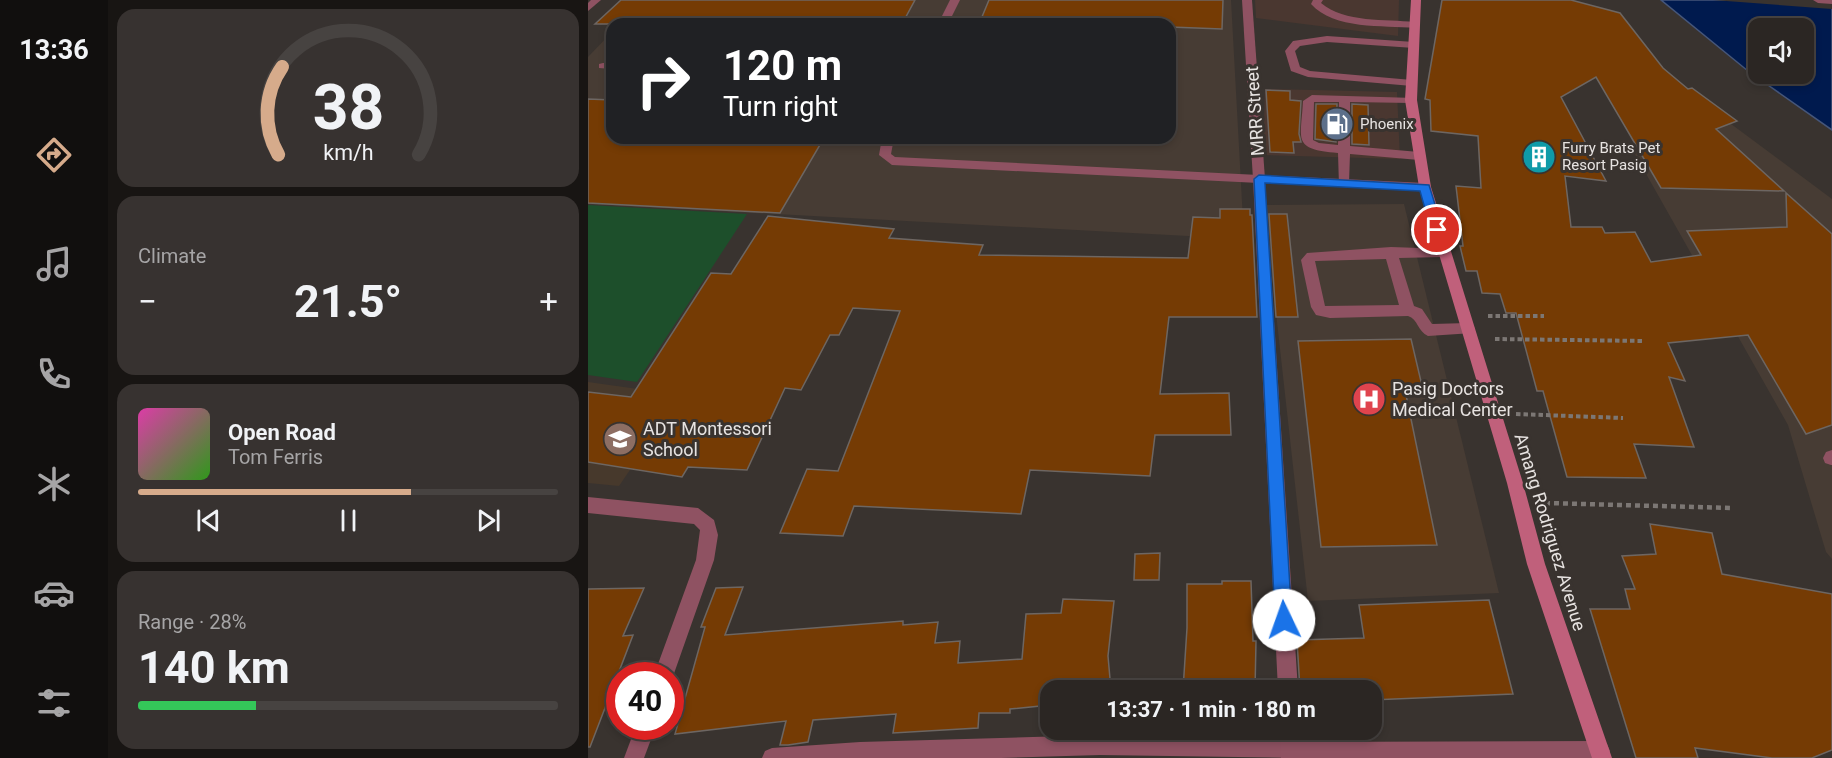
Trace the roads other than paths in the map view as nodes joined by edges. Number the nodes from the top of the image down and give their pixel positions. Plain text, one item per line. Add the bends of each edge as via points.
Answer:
1 (596, 0) edge
2 (955, 0) edge
3 (1248, 0) edge
4 (1318, 0) edge
5 (1416, 0) edge
6 (1818, 0) edge
7 (1832, 1) edge
8 (588, 8) edge
9 (946, 18) edge
10 (1415, 25) junction
11 (1414, 45) junction
12 (1412, 83) junction
13 (1345, 99) junction
14 (1411, 100) junction
15 (887, 144) edge
16 (1343, 149) junction
17 (1419, 156) junction
18 (1259, 179) junction
19 (1343, 183) junction
20 (1425, 187) junction
21 (1391, 252) junction
22 (1443, 252) junction
23 (1408, 310) junction
24 (1468, 328) junction
25 (588, 505) edge
26 (669, 662) edge
27 (1287, 680) edge
28 (641, 740) edge
29 (1290, 740) edge
30 (1291, 755) edge
31 (1601, 755) edge
32 (634, 758) edge
33 (778, 758) edge

1 - 8 street
2 - 9 street
3 - 18 street, MRR Street
4 - 10 street via 1316,4 1321,10 1335,17
5 - 10 main road, Amang Rodriguez Avenue
6 - 7 street
10 - 11 main road, Amang Rodriguez Avenue
11 - 12 main road, Amang Rodriguez Avenue
11 - 12 street via 1327,39 1297,44 1290,51 1295,69 1308,74
12 - 14 main road, Amang Rodriguez Avenue
13 - 14 street
13 - 16 street
13 - 16 street via 1312,98 1307,140 1318,147
14 - 17 main road, Amang Rodriguez Avenue
15 - 18 street via 885,154 892,161
16 - 17 street
16 - 19 street
17 - 20 main road, Amang Rodriguez Avenue
18 - 19 street
18 - 27 street, MRR Street
19 - 20 street
20 - 22 main road, Amang Rodriguez Avenue
21 - 22 street
21 - 23 street
21 - 23 street via 1312,256 1308,260 1316,304 1330,312
22 - 24 main road, Amang Rodriguez Avenue
23 - 24 street via 1417,313 1428,330
24 - 31 main road, Amang Rodriguez Avenue via 1536,564
25 - 26 street via 698,516 708,526 705,560
28 - 32 street
29 - 30 street
30 - 31 street
30 - 33 street via 1100,745

